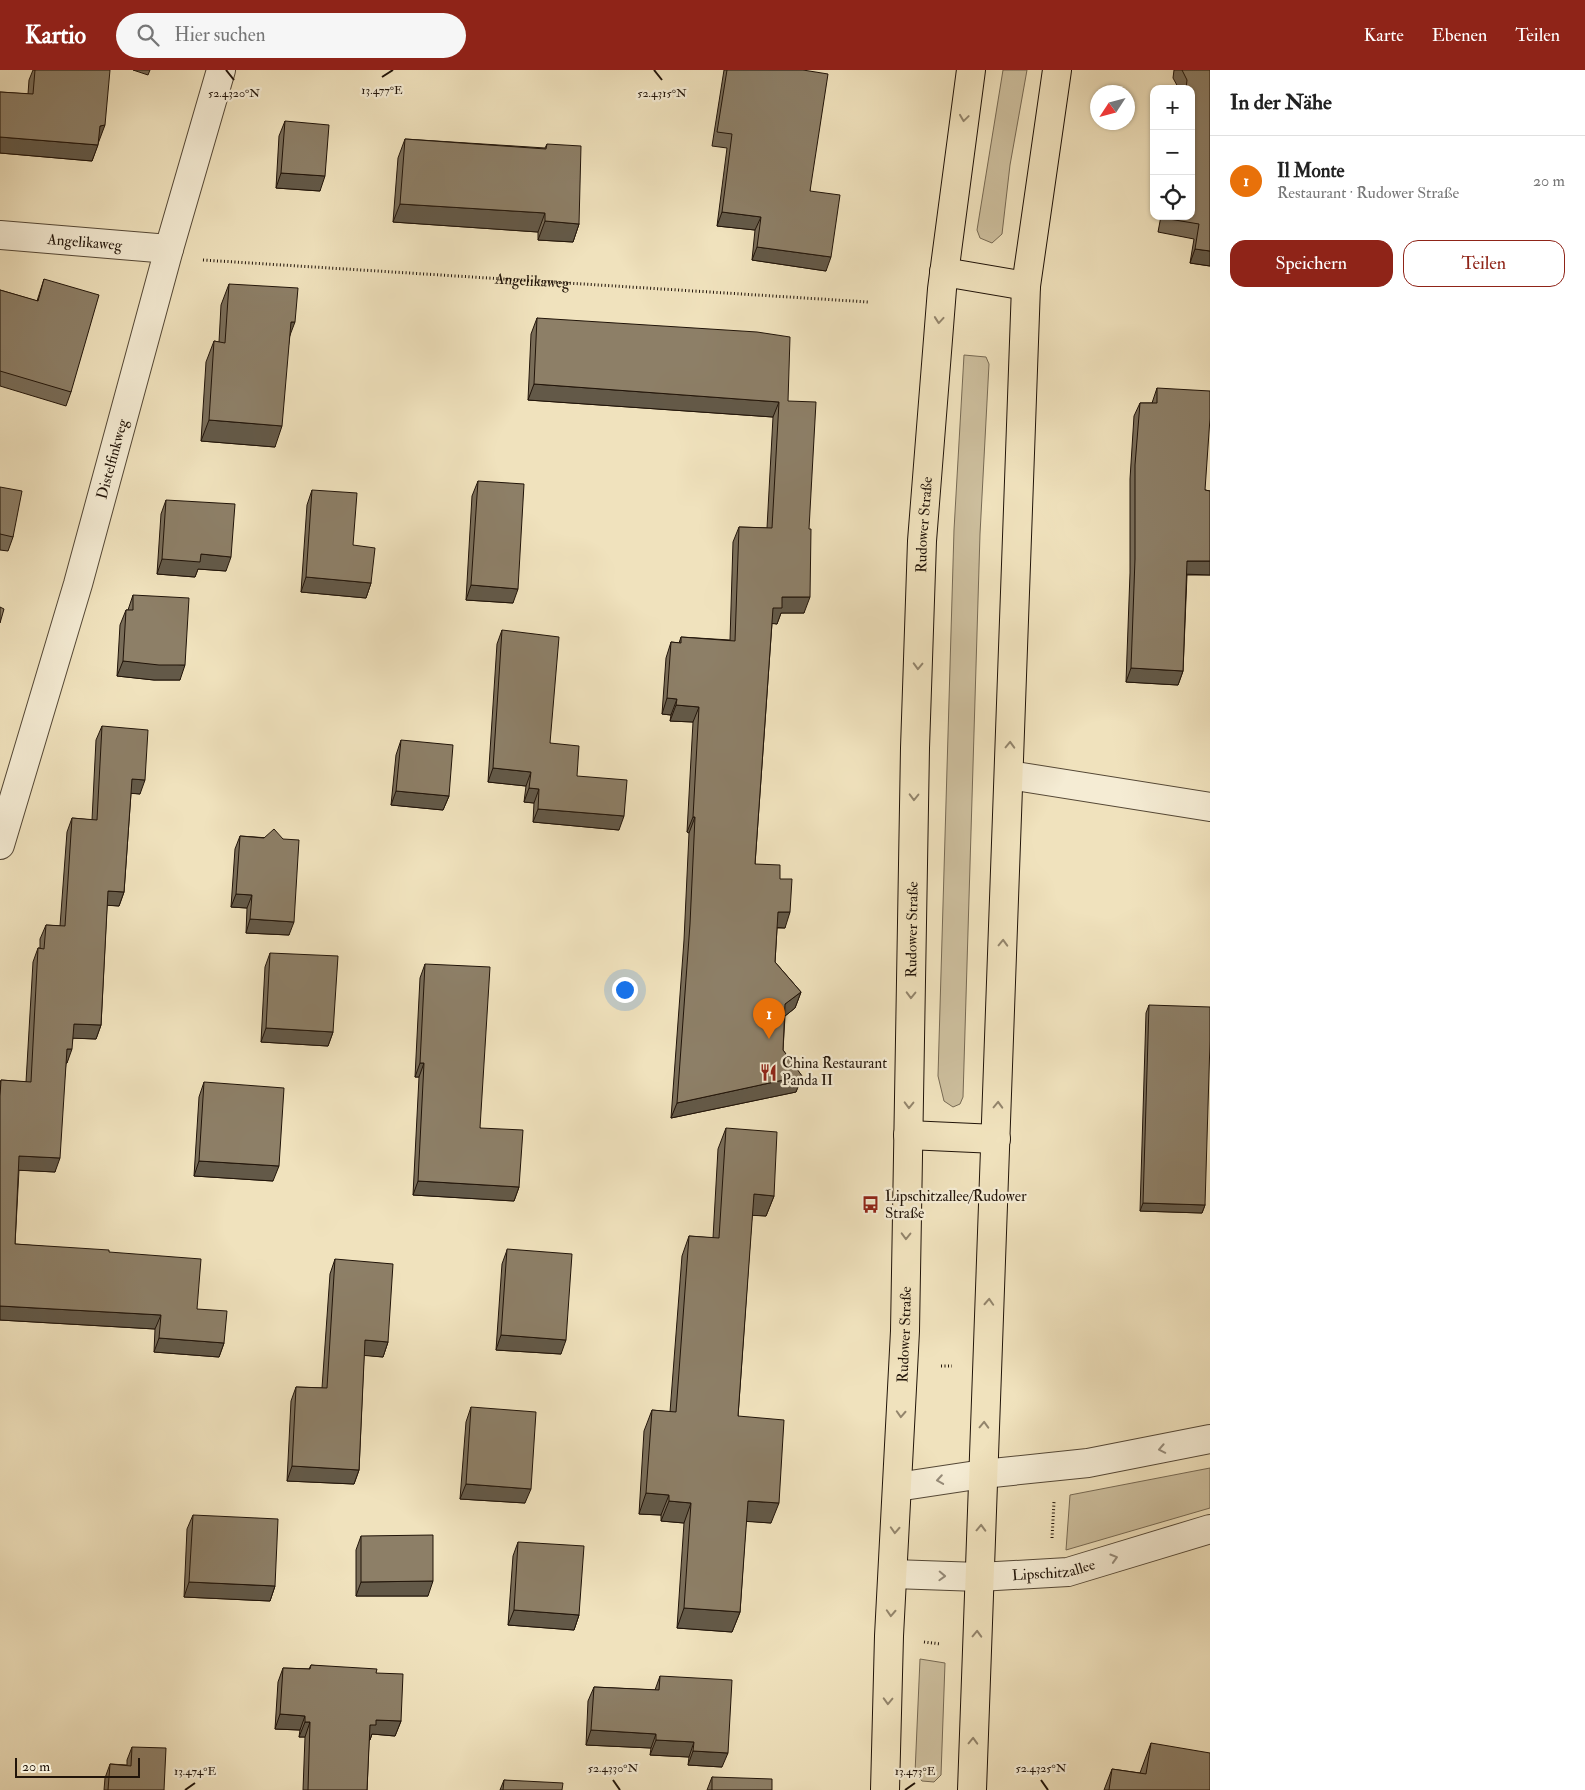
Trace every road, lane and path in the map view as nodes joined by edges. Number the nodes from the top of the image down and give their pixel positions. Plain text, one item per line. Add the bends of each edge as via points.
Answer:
1 (221, 70) edge
2 (971, 70) edge
3 (1057, 70) edge
4 (0, 235) edge
5 (169, 250) junction
6 (197, 260) dead end
7 (944, 272) junction
8 (1026, 286) junction
9 (868, 302) dead end
10 (1009, 774) junction
11 (1210, 807) edge
12 (0, 845) edge
13 (908, 1135) junction
14 (996, 1139) junction
15 (1210, 1439) edge
16 (983, 1474) junction
17 (897, 1487) junction
18 (1054, 1499) dead end
19 (1210, 1529) edge
20 (1052, 1544) dead end
21 (893, 1574) junction
22 (979, 1577) junction
23 (916, 1642) dead end
24 (949, 1645) dead end
25 (885, 1790) edge
26 (972, 1790) edge

1 - 5 street, Distelfinkweg
2 -> 7 main road, Rudower Straße
3 - 8 main road
4 - 5 street, Angelikaweg
5 - 12 street, Distelfinkweg via 78,584
6 - 9 path, Angelikaweg
7 - 8 main road
7 -> 13 main road, Rudower Straße via 922,541
10 -> 8 main road
10 - 11 street
14 -> 10 main road
13 - 14 main road
13 -> 17 main road, Rudower Straße via 905,1331
16 -> 14 main road
15 -> 16 street via 1088,1463
16 -> 17 street
22 -> 16 main road
17 -> 21 main road, Rudower Straße
18 - 20 path
22 -> 19 street, Lipschitzallee via 1068,1572
21 -> 22 street, Lipschitzallee
21 -> 25 main road, Rudower Straße
26 -> 22 main road
23 - 24 path

